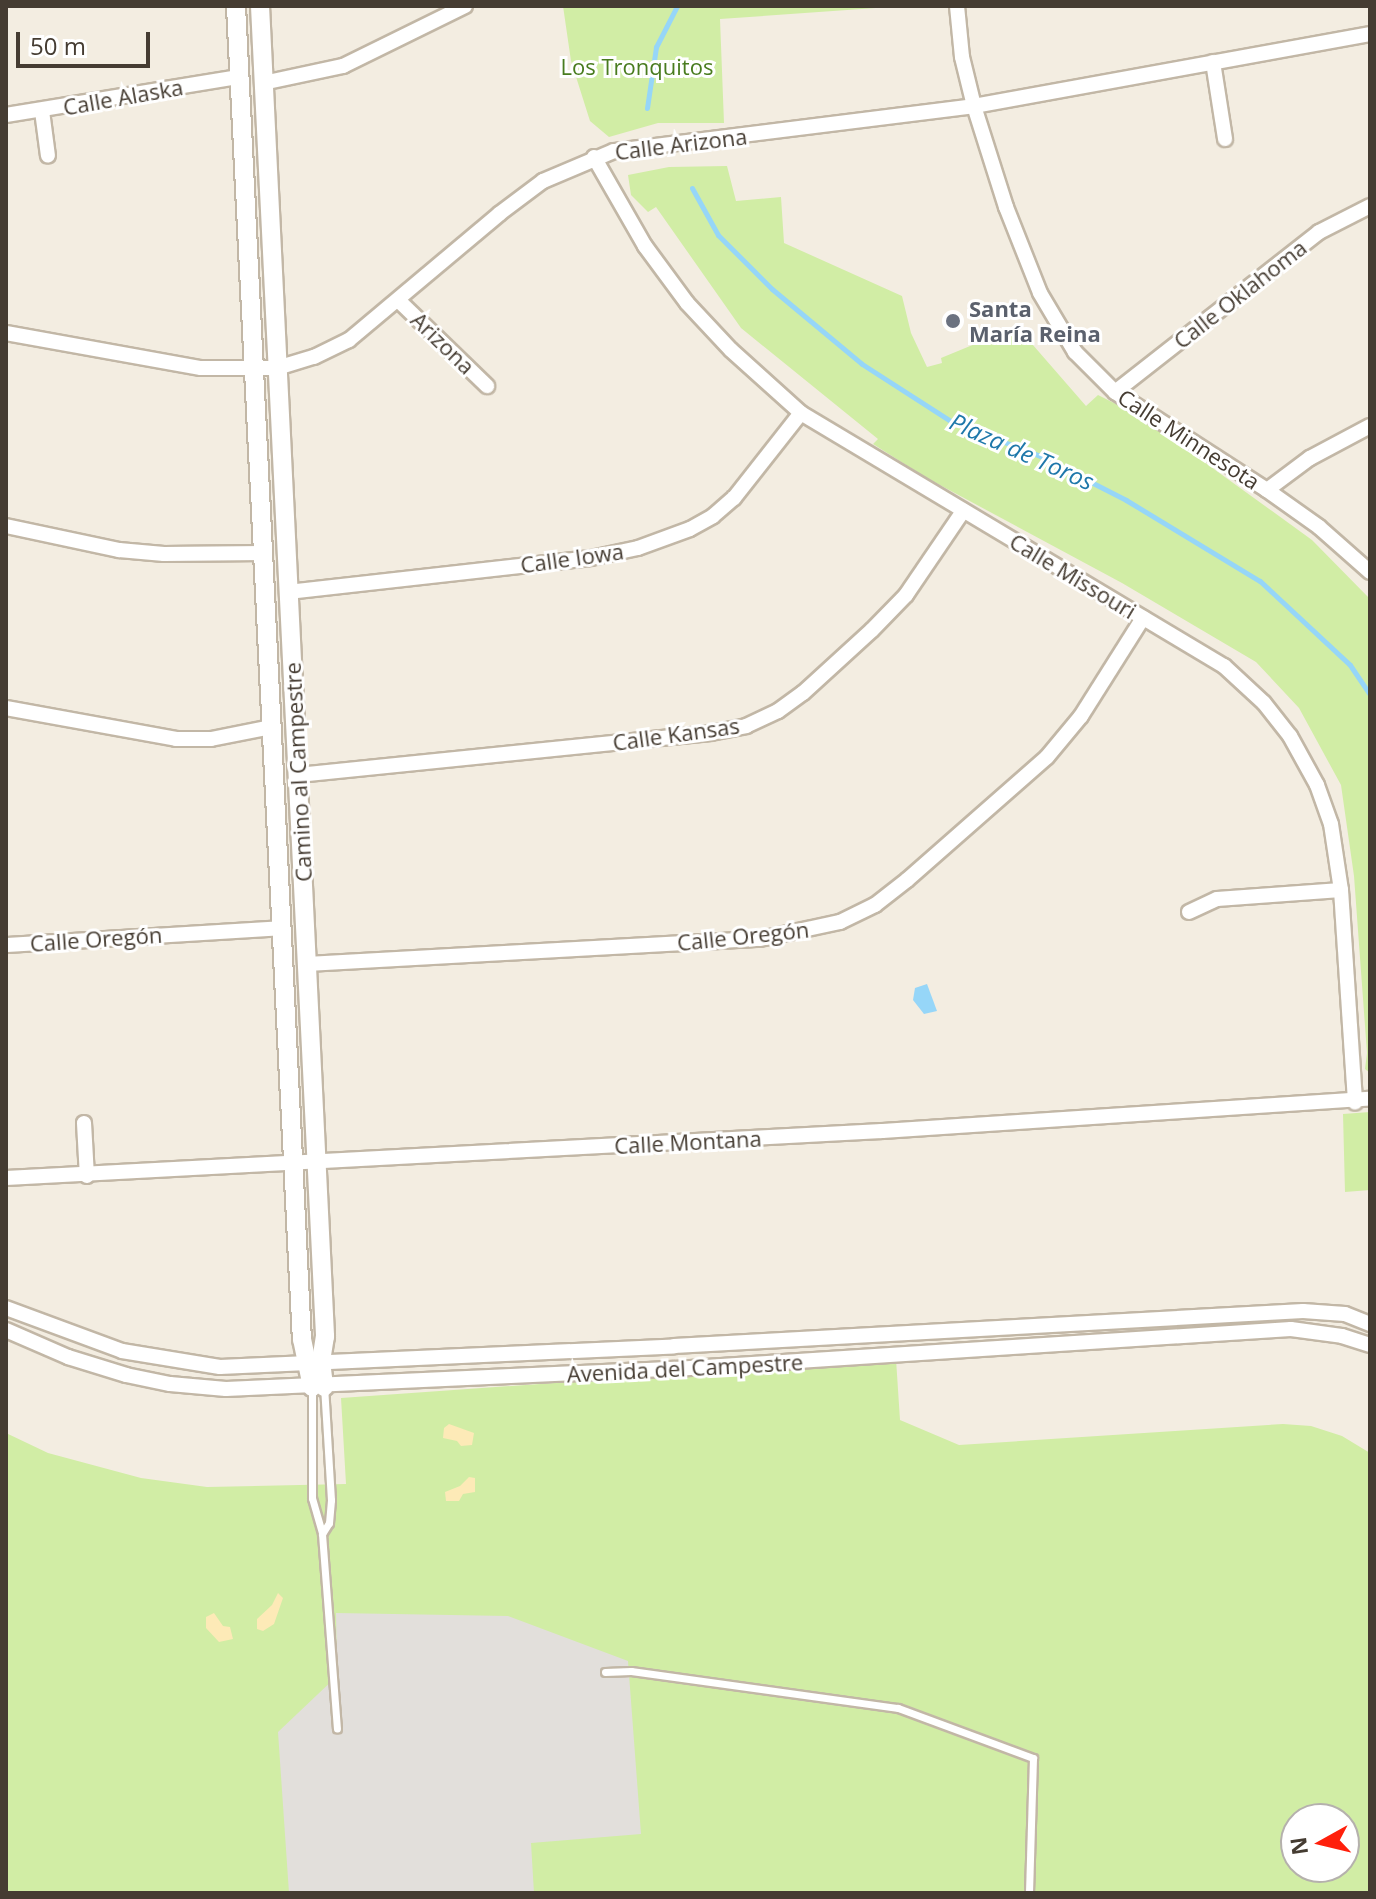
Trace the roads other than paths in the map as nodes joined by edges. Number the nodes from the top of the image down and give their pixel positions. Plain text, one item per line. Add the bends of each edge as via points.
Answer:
1 (236, 6) edge
2 (260, 6) edge
3 (465, 6) edge
4 (957, 6) edge
5 (1370, 34) edge
6 (1213, 62) junction
7 (239, 77) junction
8 (263, 83) junction
9 (974, 106) junction
10 (42, 111) junction
11 (6, 115) edge
12 (1225, 139) dead end
13 (48, 156) dead end
14 (594, 157) junction
15 (1370, 206) edge
16 (398, 300) junction
17 (6, 333) edge
18 (277, 368) junction
19 (254, 370) junction
20 (487, 386) dead end
21 (1115, 392) junction
22 (801, 413) junction
23 (1370, 426) edge
24 (1267, 490) junction
25 (963, 511) junction
26 (6, 526) edge
27 (263, 553) junction
28 (1370, 572) edge
29 (288, 592) junction
30 (1143, 618) junction
31 (6, 708) edge
32 (271, 727) junction
33 (298, 775) junction
34 (1341, 890) junction
35 (1189, 912) dead end
36 (281, 928) junction
37 (6, 945) edge
38 (307, 964) junction
39 (1362, 1101) edge
40 (84, 1123) dead end
41 (317, 1163) junction
42 (293, 1165) junction
43 (87, 1176) junction
44 (6, 1178) edge
45 (7, 1308) edge
46 (1370, 1312) edge
47 (1345, 1314) junction
48 (1370, 1324) edge
49 (1008, 1328) junction
50 (6, 1330) edge
51 (1370, 1345) edge
52 (674, 1346) junction
53 (1008, 1349) junction
54 (314, 1361) junction
55 (675, 1369) junction
56 (318, 1387) junction
57 (322, 1534) junction
58 (605, 1672) dead end
59 (337, 1728) dead end
60 (1029, 1893) edge

1 - 7 street, Camino al Campestre
2 - 8 street, Camino al Campestre
3 - 8 street via 343,66
4 - 9 street, Calle Minnesota
5 - 6 street, Calle Arizona
6 - 9 street, Calle Arizona
6 - 12 street
7 - 10 street, Calle Alaska
7 - 19 street, Camino al Campestre
8 - 18 street, Camino al Campestre
9 - 14 street, Calle Arizona
9 - 21 street, Calle Minnesota via 1040,293 1075,352
10 - 11 street, Calle Alaska
10 - 13 street
14 - 16 street, Calle Arizona via 543,181
14 - 22 street, Calle Missouri via 645,246 687,303
15 - 21 street, Calle Oklahoma via 1319,232
16 - 18 street, Calle Arizona via 349,340
16 - 20 street, Arizona
17 - 19 street, Calle Arizona via 201,368
18 - 19 street, Calle Arizona
18 - 29 street, Camino al Campestre
19 - 27 street, Camino al Campestre
21 - 24 street, Calle Minnesota
22 - 25 street, Calle Missouri
22 - 29 street, Calle Iowa via 734,498 713,516 638,548 591,558
23 - 24 street via 1310,458
24 - 28 street, Calle Minnesota
25 - 30 street, Calle Missouri
25 - 33 street, Calle Kansas via 914,585 872,630 803,693 746,726
26 - 27 street via 119,550
27 - 32 street, Camino al Campestre
29 - 33 street, Camino al Campestre
30 - 34 street, Calle Missouri via 1224,666 1290,736 1331,824
30 - 38 street, Calle Oregón via 1081,716 1047,757 907,880 875,905 840,922 760,939
31 - 32 street via 176,739 211,739
32 - 36 street, Camino al Campestre
33 - 38 street, Camino al Campestre
34 - 35 street via 1217,899
34 - 39 street, Calle Missouri
36 - 37 street, Calle Oregón
36 - 42 street, Camino al Campestre
38 - 41 street, Camino al Campestre
39 - 41 street, Calle Montana
40 - 43 street
41 - 42 street, Calle Montana
41 - 54 street, Camino al Campestre via 325,1336
42 - 43 street, Calle Montana
42 - 54 street, Camino al Campestre via 302,1339
43 - 44 street, Calle Montana
45 - 54 street, Avenida del Campestre via 82,1339 168,1360 220,1367
46 - 47 street, Avenida del Campestre
47 - 48 street, Avenida del Campestre
47 - 49 street, Avenida del Campestre via 1303,1311
49 - 52 street, Avenida del Campestre
49 - 53 street
50 - 56 street, Avenida del Campestre via 68,1357 170,1384
51 - 53 street, Avenida del Campestre via 1291,1329
52 - 54 street, Avenida del Campestre
52 - 55 street
53 - 55 street, Avenida del Campestre
54 - 56 street, Camino al Campestre
55 - 56 street, Avenida del Campestre
56 - 57 lane, Camino al Campestre via 312,1498
56 - 57 lane, Camino al Campestre via 331,1500
57 - 59 lane, Camino al Campestre
58 - 60 lane via 631,1671 898,1708 1033,1758

